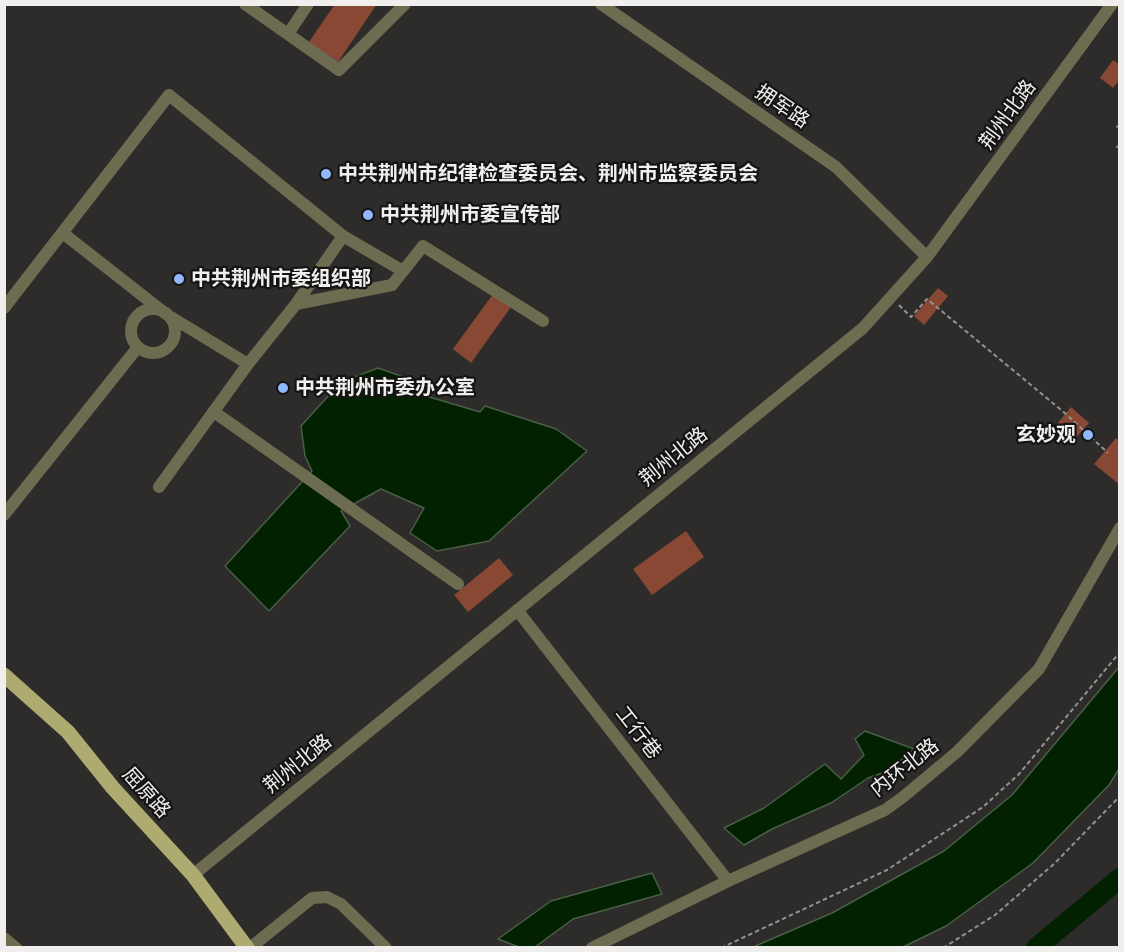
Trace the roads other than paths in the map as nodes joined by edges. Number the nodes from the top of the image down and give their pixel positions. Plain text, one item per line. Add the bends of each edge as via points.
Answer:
1 (245, 4) edge
2 (308, 4) edge
3 (405, 4) edge
4 (601, 4) edge
5 (1112, 4) edge
6 (288, 34) junction
7 (64, 234) junction
8 (344, 236) junction
9 (927, 257) junction
10 (403, 272) junction
11 (296, 304) junction
12 (4, 308) edge
13 (166, 314) junction
14 (543, 321) dead end
15 (138, 347) junction
16 (248, 364) junction
17 (214, 411) junction
18 (159, 487) dead end
19 (4, 515) edge
20 (1119, 528) edge
21 (458, 584) dead end
22 (517, 610) junction
23 (4, 675) edge
24 (194, 875) junction
25 (728, 881) junction
26 (4, 938) edge
27 (16, 948) edge
28 (249, 948) edge
29 (386, 948) edge
30 (592, 948) edge

1 - 6 street
2 - 6 street
3 - 6 street via 339,70
4 - 9 street, 拥军路 via 836,167
5 - 9 street, 荆州北路
7 - 8 street via 169,95
7 - 12 street
7 - 13 street
8 - 10 street
8 - 11 street
9 - 22 street, 荆州北路 via 863,328
10 - 11 street via 392,285
10 - 14 street via 423,246
11 - 16 street
13 - 15 street via 152,310 139,315 131,327
13 - 15 street via 175,332 170,345 158,353
13 - 16 street
15 - 19 street
16 - 17 street
17 - 18 street
17 - 21 street
20 - 25 street, 内环北路 via 1038,669 957,752 885,810
22 - 24 street, 荆州北路
22 - 25 street, 工行巷
23 - 24 main road, 屈原路 via 68,732 113,788
24 - 28 main road, 屈原路
25 - 30 street, 内环北路
26 - 27 street
28 - 29 street via 312,898 327,897 341,904

